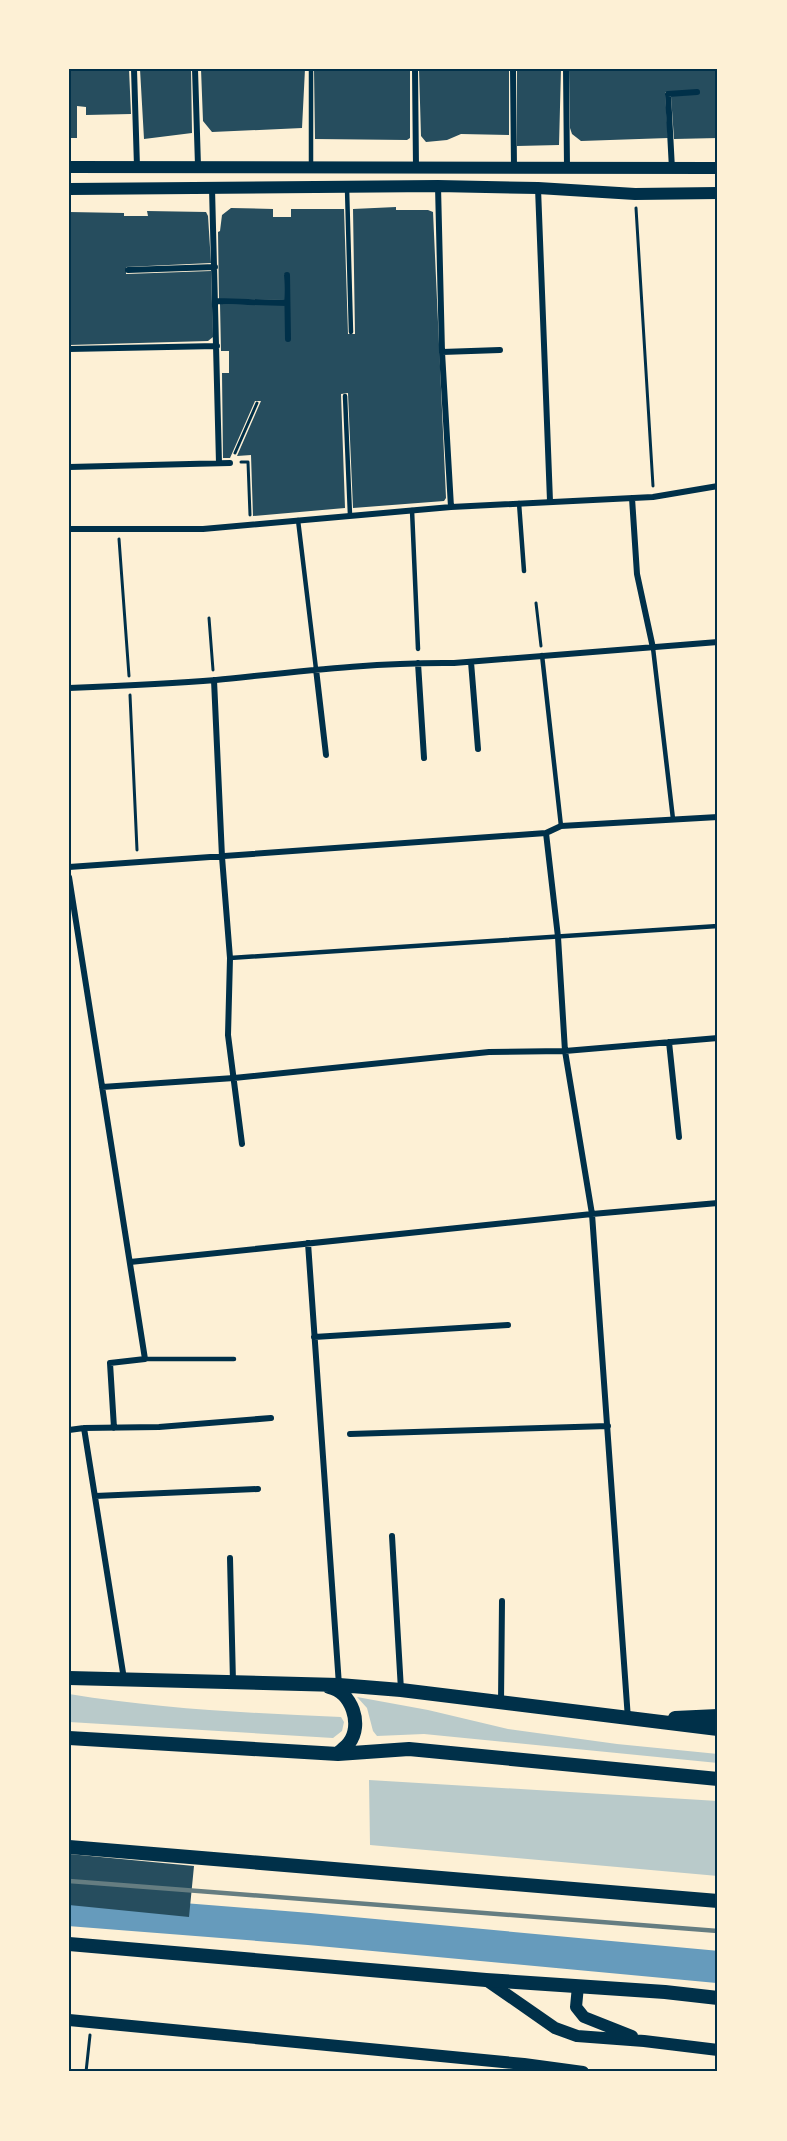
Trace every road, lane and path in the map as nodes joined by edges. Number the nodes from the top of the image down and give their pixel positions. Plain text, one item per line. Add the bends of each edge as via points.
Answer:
1 (134, 69) edge
2 (195, 69) edge
3 (311, 69) edge
4 (415, 69) edge
5 (513, 69) edge
6 (566, 69) edge
7 (698, 92) dead end
8 (198, 166) junction
9 (69, 167) edge
10 (136, 167) junction
11 (311, 168) junction
12 (416, 168) junction
13 (718, 168) edge
14 (513, 169) junction
15 (567, 169) junction
16 (672, 169) junction
17 (347, 186) junction
18 (438, 186) junction
19 (212, 187) junction
20 (538, 188) junction
21 (69, 189) edge
22 (718, 193) edge
23 (635, 194) junction
24 (215, 267) junction
25 (128, 270) dead end
26 (287, 275) dead end
27 (216, 301) junction
28 (287, 303) junction
29 (351, 332) dead end
30 (288, 339) dead end
31 (217, 346) junction
32 (69, 349) edge
33 (500, 350) dead end
34 (442, 352) junction
35 (345, 396) dead end
36 (258, 403) dead end
37 (219, 463) junction
38 (230, 463) junction
39 (69, 467) edge
40 (718, 486) edge
41 (653, 497) junction
42 (632, 498) junction
43 (549, 501) junction
44 (519, 503) junction
45 (451, 507) junction
46 (412, 510) junction
47 (350, 515) junction
48 (298, 520) junction
49 (250, 524) junction
50 (119, 528) junction
51 (69, 529) edge
52 (524, 571) dead end
53 (536, 603) dead end
54 (209, 618) dead end
55 (718, 642) edge
56 (652, 648) junction
57 (418, 649) dead end
58 (542, 655) junction
59 (471, 662) junction
60 (418, 663) junction
61 (315, 669) junction
62 (214, 680) junction
63 (130, 686) junction
64 (69, 688) edge
65 (478, 749) dead end
66 (326, 755) dead end
67 (424, 758) dead end
68 (718, 817) edge
69 (673, 819) junction
70 (561, 826) junction
71 (546, 833) junction
72 (222, 857) junction
73 (137, 863) junction
74 (69, 867) edge
75 (69, 877) edge
76 (718, 927) edge
77 (558, 937) junction
78 (230, 958) junction
79 (718, 1038) edge
80 (669, 1042) junction
81 (565, 1051) junction
82 (234, 1078) junction
83 (102, 1087) junction
84 (679, 1137) dead end
85 (242, 1143) dead end
86 (718, 1203) edge
87 (592, 1214) junction
88 (308, 1244) junction
89 (130, 1262) junction
90 (508, 1324) dead end
91 (314, 1337) junction
92 (145, 1359) junction
93 (234, 1359) dead end
94 (271, 1418) dead end
95 (608, 1426) junction
96 (84, 1428) junction
97 (114, 1428) junction
98 (69, 1430) edge
99 (350, 1434) dead end
100 (258, 1489) dead end
101 (95, 1497) junction
102 (392, 1536) dead end
103 (230, 1558) dead end
104 (502, 1601) dead end
105 (69, 1678) edge
106 (124, 1679) junction
107 (233, 1682) junction
108 (318, 1684) junction
109 (339, 1685) junction
110 (401, 1690) junction
111 (501, 1702) junction
112 (718, 1716) edge
113 (628, 1719) junction
114 (718, 1729) edge
115 (69, 1738) edge
116 (338, 1754) junction
117 (718, 1779) edge
118 (69, 1847) edge
119 (718, 1901) edge
120 (69, 1944) edge
121 (486, 1980) junction
122 (578, 1986) junction
123 (718, 1998) edge
124 (69, 2020) edge
125 (92, 2022) junction
126 (644, 2041) junction
127 (718, 2050) edge
128 (86, 2072) edge
129 (583, 2072) edge

1 - 10 street
2 - 8 street
3 - 11 lane
4 - 12 street
5 - 14 street
6 - 15 street
7 - 16 street via 669,94
8 - 10 main road
8 - 11 main road
9 - 10 main road
11 - 12 main road
12 - 14 main road
13 - 16 main road
14 - 15 main road
15 - 16 main road
17 - 18 main road
17 - 19 main road
17 - 29 lane
18 - 20 main road
18 - 34 street
19 - 21 main road
19 - 24 street
20 - 23 main road
20 - 43 street
22 - 23 main road
23 - 41 path
24 - 25 street
24 - 27 street
26 - 28 street
27 - 28 street
27 - 31 street
28 - 30 street
31 - 32 street
31 - 37 street
33 - 34 street
34 - 45 street
35 - 47 lane
36 - 38 path
37 - 38 street
37 - 39 street
38 - 49 path via 248,462
40 - 41 street
41 - 42 street
42 - 43 street
42 - 56 street via 637,574
43 - 44 street
44 - 45 street
44 - 52 lane
45 - 46 street
46 - 47 street
46 - 57 lane
47 - 48 street
48 - 49 street
48 - 61 lane
49 - 50 street via 203,529
50 - 51 street
50 - 63 path
53 - 58 path
54 - 62 path
55 - 56 street
56 - 58 street
56 - 69 lane
58 - 59 street
58 - 70 lane
59 - 60 street
59 - 65 street
60 - 61 street
60 - 67 street
61 - 62 street
61 - 66 street
62 - 63 street
62 - 72 street
63 - 64 street
63 - 73 path
68 - 69 street
69 - 70 street
70 - 71 street
71 - 72 street
71 - 77 street
72 - 73 street
72 - 78 street
73 - 74 street
75 - 83 street
76 - 77 lane
77 - 78 lane
77 - 81 street
78 - 82 street via 228,1035
79 - 80 street
80 - 81 street
80 - 84 street
81 - 82 street via 489,1052
81 - 87 street
82 - 83 street
82 - 85 street
83 - 89 street
86 - 87 street
87 - 88 street
87 - 95 street
88 - 89 street
88 - 91 street
89 - 92 street
90 - 91 street
91 - 109 street
92 - 93 lane
92 - 97 street via 110,1363
94 - 97 street
95 - 99 street
95 - 113 street
96 - 97 street
96 - 98 street
96 - 101 street
100 - 101 street
101 - 106 street
102 - 110 street
103 - 107 street
104 - 111 street
105 - 106 main road
106 - 107 main road
107 - 108 main road
108 - 109 main road
108 - 116 main road via 334,1688 347,1698 354,1712 356,1728 350,1743
109 - 110 main road
110 - 111 main road
111 - 113 main road
112 - 113 main road
113 - 114 main road
115 - 116 main road
116 - 117 main road via 409,1749
118 - 119 main road
120 - 121 main road
121 - 122 main road
121 - 126 main road via 555,2028 577,2036
122 - 123 main road
122 - 126 main road via 576,2007 584,2017
124 - 125 main road
125 - 128 path
125 - 129 main road
126 - 127 main road

